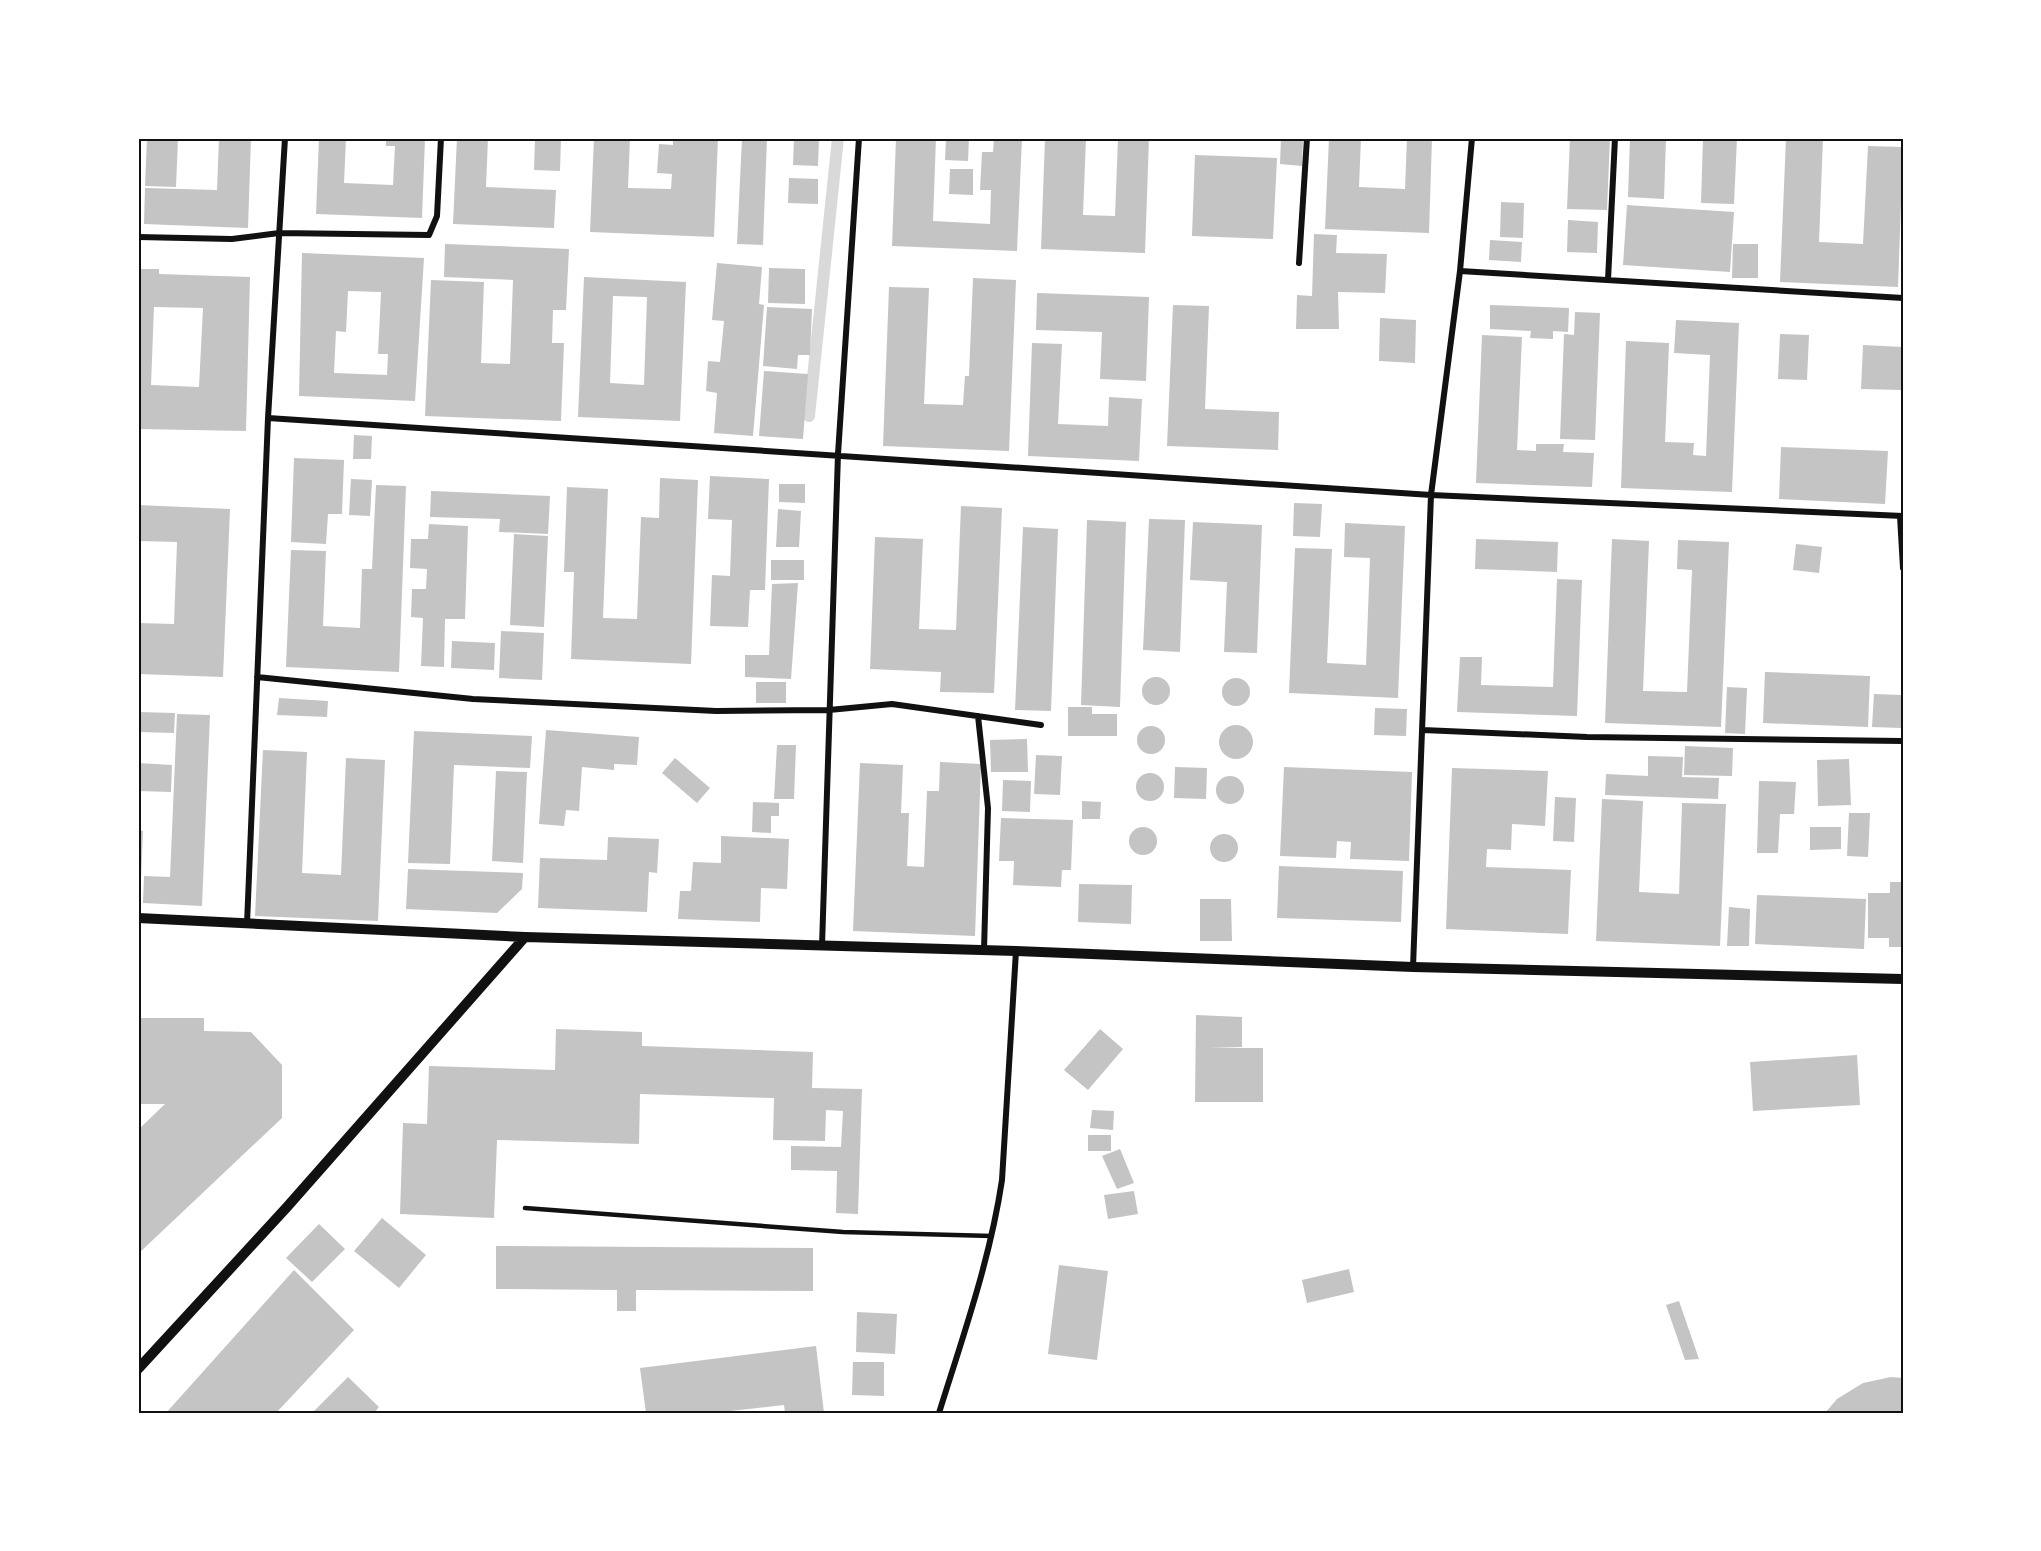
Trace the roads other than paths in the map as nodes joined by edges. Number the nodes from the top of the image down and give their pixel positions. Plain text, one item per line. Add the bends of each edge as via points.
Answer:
1 (285, 138) edge
2 (441, 138) edge
3 (859, 138) edge
4 (1307, 138) edge
5 (1472, 138) edge
6 (1615, 138) edge
7 (279, 233) junction
8 (138, 237) edge
9 (1299, 264) dead end
10 (1460, 271) junction
11 (1608, 280) junction
12 (1903, 298) edge
13 (268, 418) junction
14 (838, 454) junction
15 (1431, 495) junction
16 (1902, 516) edge
17 (1903, 568) edge
18 (257, 676) junction
19 (829, 710) junction
20 (978, 716) junction
21 (1041, 725) dead end
22 (1423, 730) junction
23 (1903, 741) edge
24 (138, 918) edge
25 (247, 924) junction
26 (525, 937) junction
27 (822, 947) junction
28 (984, 950) junction
29 (1016, 951) junction
30 (1413, 967) junction
31 (1903, 979) edge
32 (525, 1208) dead end
33 (992, 1236) junction
34 (138, 1369) edge
35 (939, 1413) edge

1 - 7 street
2 - 7 street via 437,216 429,235
3 - 14 street
4 - 9 street
5 - 10 street
6 - 11 street
7 - 8 street via 232,239
7 - 13 street
10 - 11 street
10 - 15 street
11 - 12 street
13 - 14 street
13 - 18 street
14 - 15 street
14 - 19 street
15 - 16 street
15 - 22 street
16 - 17 street
18 - 19 street via 473,699 716,711
18 - 25 street
19 - 20 street via 892,704
19 - 27 street
20 - 21 street
20 - 28 street via 988,808
22 - 23 street via 1587,737
22 - 30 street
24 - 25 street
25 - 26 street
26 - 27 street
26 - 34 street
27 - 28 street
28 - 29 street
29 - 30 street
29 - 33 street via 1002,1179
30 - 31 street
32 - 33 lane via 843,1232
33 - 35 street

